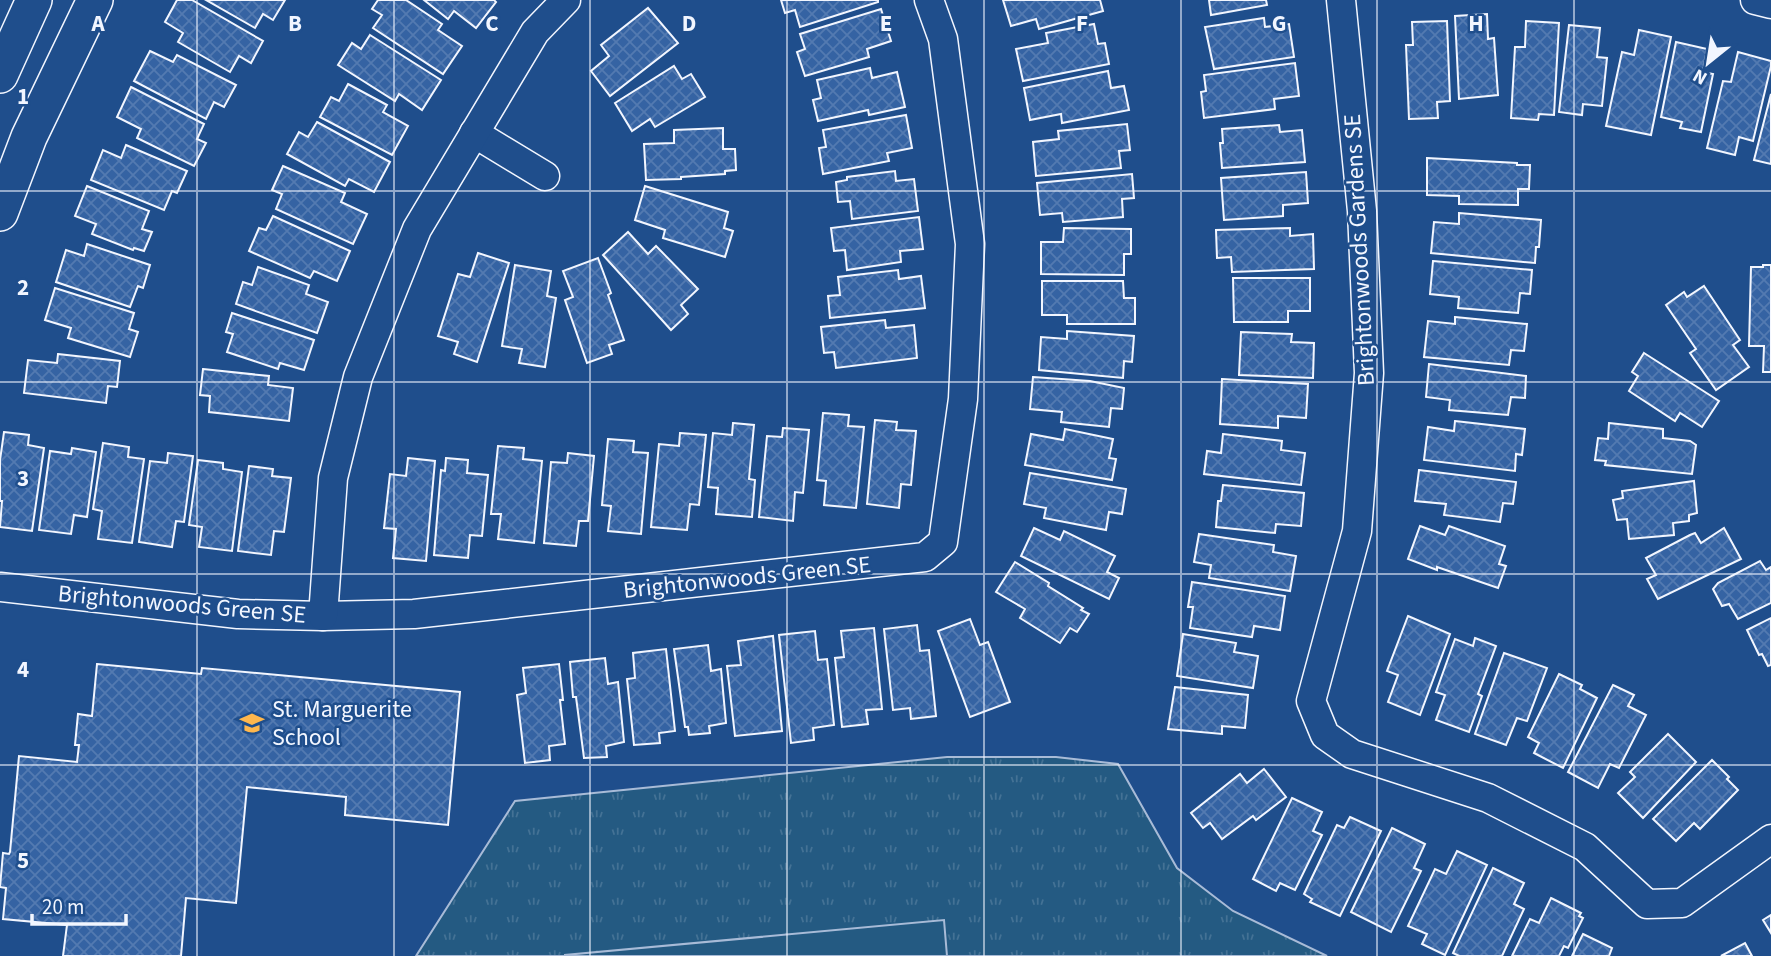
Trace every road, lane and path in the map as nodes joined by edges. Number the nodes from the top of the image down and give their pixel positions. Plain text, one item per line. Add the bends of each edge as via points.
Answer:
1 (34, 0) edge
2 (95, 0) edge
3 (566, 0) edge
4 (929, 0) edge
5 (1341, 0) edge
6 (1755, 0) edge
7 (1771, 4) edge
8 (0, 75) edge
9 (474, 133) junction
10 (545, 176) dead end
11 (0, 213) edge
12 (0, 587) edge
13 (323, 616) junction
14 (1771, 839) edge

1 - 8 street
2 - 11 street via 29,137
3 - 9 street via 535,32
4 - 13 street, Brightonwoods Green SE via 943,40 970,244 963,399 943,542 925,557 414,614
5 - 14 street, Brightonwoods Gardens SE via 1362,211 1369,373 1357,531 1311,701 1325,735 1352,754 1488,798 1585,847 1647,904 1682,903
6 - 7 street
9 - 10 street
9 - 13 street via 418,229 358,377 333,478
12 - 13 street, Brightonwoods Green SE via 238,614

